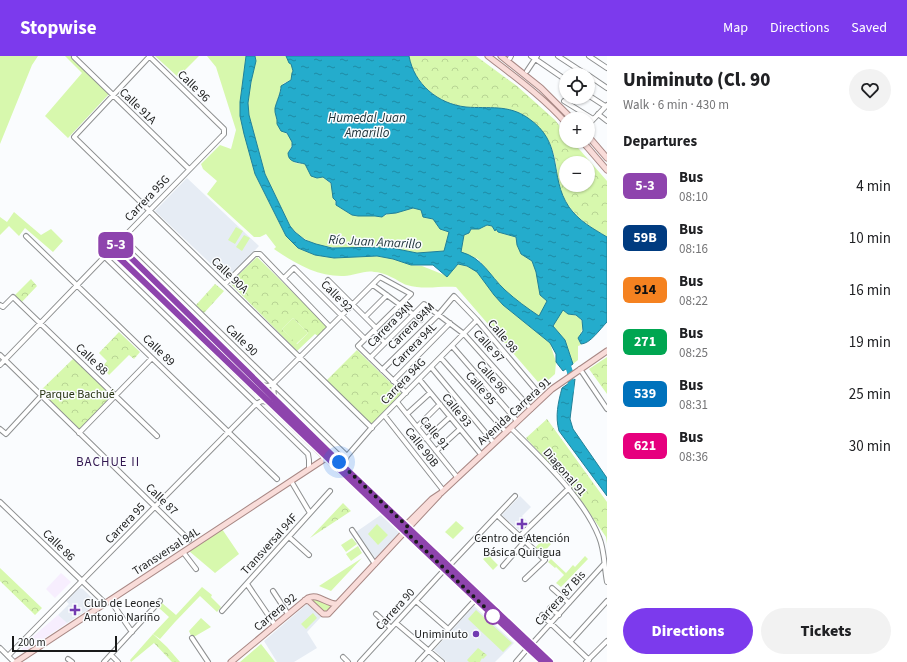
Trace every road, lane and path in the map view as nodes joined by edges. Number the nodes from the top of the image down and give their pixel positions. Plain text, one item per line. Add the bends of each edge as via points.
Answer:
1 (149, 56) edge
2 (488, 56) edge
3 (501, 56) edge
4 (531, 56) edge
5 (558, 56) edge
6 (589, 56) edge
7 (74, 57) edge
8 (536, 58) edge
9 (577, 68) edge
10 (607, 68) edge
11 (527, 71) dead end
12 (559, 75) edge
13 (595, 80) edge
14 (607, 88) edge
15 (113, 95) junction
16 (595, 99) edge
17 (569, 104) edge
18 (606, 105) edge
19 (565, 112) edge
20 (582, 112) edge
21 (598, 114) junction
22 (559, 115) edge
23 (595, 117) edge
24 (607, 121) edge
25 (224, 131) joint
26 (595, 144) edge
27 (588, 148) edge
28 (607, 158) edge
29 (189, 169) junction
30 (607, 170) edge
31 (150, 211) junction
32 (26, 236) dead end
33 (123, 238) junction
34 (117, 244) junction
35 (111, 250) junction
36 (105, 257) junction
37 (284, 278) junction
38 (328, 280) dead end
39 (225, 284) junction
40 (77, 285) junction
41 (373, 285) junction
42 (387, 295) junction
43 (454, 296) joint
44 (424, 304) joint
45 (353, 305) junction
46 (400, 305) junction
47 (1, 306) edge
48 (414, 315) junction
49 (438, 315) junction
50 (342, 316) junction
51 (365, 317) junction
52 (421, 320) dead end
53 (477, 320) junction
54 (40, 323) junction
55 (450, 323) junction
56 (330, 327) junction
57 (375, 330) junction
58 (464, 334) junction
59 (365, 339) junction
60 (385, 343) junction
61 (452, 346) junction
62 (607, 351) edge
63 (0, 355) edge
64 (152, 358) junction
65 (300, 358) junction
66 (370, 358) junction
67 (441, 358) junction
68 (5, 360) junction
69 (0, 365) edge
70 (431, 367) junction
71 (382, 370) junction
72 (579, 370) junction
73 (419, 379) junction
74 (393, 380) junction
75 (273, 384) junction
76 (262, 386) junction
77 (254, 388) junction
78 (536, 390) dead end
79 (406, 393) junction
80 (430, 393) junction
81 (116, 395) junction
82 (42, 396) junction
83 (274, 398) junction
84 (268, 402) junction
85 (397, 402) junction
86 (256, 404) junction
87 (440, 404) junction
88 (531, 409) junction
89 (607, 409) edge
90 (407, 414) junction
91 (384, 415) junction
92 (450, 417) junction
93 (517, 422) junction
94 (417, 427) junction
95 (372, 428) junction
96 (511, 428) junction
97 (0, 429) edge
98 (460, 429) junction
99 (228, 432) junction
100 (506, 432) junction
101 (79, 433) junction
102 (157, 436) dead end
103 (426, 439) junction
104 (494, 443) junction
105 (436, 451) junction
106 (480, 453) dead end
107 (346, 457) junction
108 (326, 458) junction
109 (335, 458) junction
110 (345, 468) junction
111 (308, 469) junction
112 (457, 477) junction
113 (277, 479) dead end
114 (291, 481) junction
115 (569, 488) junction
116 (330, 491) dead end
117 (442, 492) junction
118 (515, 496) dead end
119 (0, 502) edge
120 (155, 507) junction
121 (310, 513) junction
122 (415, 515) junction
123 (497, 515) junction
124 (398, 518) junction
125 (406, 528) junction
126 (352, 530) dead end
127 (520, 536) junction
128 (289, 537) junction
129 (189, 540) dead end
130 (525, 541) junction
131 (183, 552) junction
132 (309, 555) dead end
133 (375, 564) junction
134 (604, 564) junction
135 (503, 566) dead end
136 (447, 568) junction
137 (196, 569) dead end
138 (525, 579) dead end
139 (82, 582) junction
140 (607, 582) edge
141 (247, 584) junction
142 (552, 588) dead end
143 (273, 591) dead end
144 (476, 599) junction
145 (110, 600) junction
146 (305, 600) junction
147 (160, 601) dead end
148 (416, 601) junction
149 (607, 601) edge
150 (105, 603) junction
151 (569, 603) junction
152 (337, 604) junction
153 (550, 608) dead end
154 (222, 611) dead end
155 (288, 614) junction
156 (376, 614) dead end
157 (559, 614) junction
158 (542, 615) dead end
159 (396, 623) junction
160 (551, 623) junction
161 (275, 625) junction
162 (391, 628) junction
163 (448, 629) junction
164 (132, 632) junction
165 (192, 638) dead end
166 (607, 641) edge
167 (570, 642) junction
168 (530, 647) junction
169 (0, 648) edge
170 (429, 650) junction
171 (111, 655) junction
172 (8, 656) junction
173 (343, 657) dead end
174 (68, 658) dead end
175 (588, 661) edge
176 (15, 662) edge
177 (72, 662) edge
178 (104, 662) edge
179 (118, 662) edge
180 (208, 662) edge
181 (232, 662) edge
182 (348, 662) edge
183 (360, 662) edge
184 (418, 662) edge
185 (442, 662) edge
186 (516, 662) edge
187 (543, 662) edge
188 (550, 662) edge

1 - 15 street
1 - 25 street, Calle 96
2 - 22 main road via 537,94
3 - 19 main road via 541,88
4 - 8 street
5 - 9 street
6 - 10 street
7 - 15 street, Calle 91A
8 - 11 street
8 - 12 street
13 - 14 street
15 - 29 street, Calle 91A
15 - 31 street, Calle 90A via 74,137
16 - 18 street
17 - 20 street
18 - 21 street
21 - 23 street
21 - 24 street
25 - 29 street, Carrera 95G
26 - 28 main road
27 - 30 main road
29 - 31 street, Carrera 95G
31 - 33 street, Carrera 95G
31 - 39 street, Calle 90A
32 - 40 street, Calle 89
33 - 34 street, Carrera 95G
33 - 75 street, Calle 90
34 - 35 main road, Carrera 95G
34 - 76 main road
35 - 36 street, Carrera 95G
35 - 77 main road
36 - 40 street, Carrera 95G
36 - 86 street
37 - 39 street via 257,253
37 - 50 street, Calle 92 via 294,268
37 - 56 street
38 - 45 street
39 - 65 street, Calle 90A
40 - 54 street, Carrera 95G
40 - 64 street, Calle 89
41 - 42 street
41 - 45 street
41 - 46 street via 380,277 411,294
42 - 46 street
42 - 51 street
43 - 49 street, Carrera 94M
43 - 53 street, Calle 98
44 - 48 street, Carrera 94N
44 - 49 street, Calle 97
45 - 50 street
45 - 51 street
46 - 48 street
46 - 57 street
47 - 54 street, Calle 88 via 13,297
48 - 52 street
48 - 60 street, Carrera 94N
49 - 55 street, Calle 97
49 - 71 street, Carrera 94M
50 - 56 street
50 - 59 street, Calle 92
51 - 57 street
53 - 58 street, Carrera 94G
53 - 78 street, Calle 98
54 - 68 street, Carrera 95G
54 - 81 street, Calle 88
55 - 58 street, Calle 97
55 - 74 street, Carrera 94L
56 - 65 street
57 - 59 street
57 - 60 street
58 - 61 street, Carrera 94G
58 - 88 street, Calle 97
59 - 66 street via 358,346
60 - 66 street, Carrera 94N
61 - 67 street, Carrera 94G
61 - 93 street, Calle 96
62 - 72 main road, Avenida Carrera 91
63 - 68 street, Calle 87
64 - 81 street
64 - 99 street, Calle 89
65 - 75 street
65 - 95 street, Calle 90A
66 - 71 street
67 - 70 street, Carrera 94G
67 - 100 street, Calle 95
68 - 69 street, Carrera 95G
68 - 82 street, Calle 87
70 - 73 street, Carrera 94G
70 - 104 street
71 - 74 street
72 - 88 main road, Avenida Carrera 91
72 - 89 street
73 - 79 street, Carrera 94G
73 - 80 street, Calle 93
74 - 79 street
75 - 76 street
75 - 83 street
75 - 107 street, Calle 90
76 - 83 main road
77 - 84 main road
77 - 86 street
79 - 85 street, Carrera 94G
80 - 87 street, Calle 93
80 - 90 street
81 - 101 street
81 - 102 street, Calle 88
82 - 97 street via 6,434
82 - 101 street, Calle 87
83 - 109 main road
84 - 86 street
84 - 108 main road
85 - 90 street, Calle 91
85 - 91 street, Carrera 94G
86 - 99 street, Carrera 95
86 - 111 street via 308,454
87 - 92 street, Calle 93
87 - 94 street
88 - 93 main road, Avenida Carrera 91
90 - 94 street, Calle 91
91 - 95 street, Carrera 94G
91 - 117 street, Calle 90B
92 - 98 street, Calle 93
92 - 103 street
93 - 96 main road, Avenida Carrera 91
94 - 103 street, Calle 91
95 - 107 street, Carrera 94G
96 - 100 main road, Avenida Carrera 91
96 - 115 street, Diagonal 91
98 - 105 street
98 - 106 street, Calle 93
99 - 113 street, Calle 89
99 - 120 street, Carrera 95
100 - 104 main road, Avenida Carrera 91
101 - 120 street, Calle 87
103 - 105 street, Calle 91
104 - 112 main road, Avenida Carrera 91
105 - 112 street, Calle 91
107 - 109 street
107 - 110 street
108 - 109 main road
108 - 111 main road, Transversal 94L
108 - 125 main road
109 - 110 main road
110 - 124 main road
111 - 114 main road, Transversal 94L
112 - 117 main road, Avenida Carrera 91
114 - 121 street
114 - 131 main road, Transversal 94L
115 - 127 street
115 - 134 street, Diagonal 91 via 594,525 601,544
116 - 121 street, Transversal 94F
117 - 122 main road, Avenida Carrera 91
117 - 125 main road, Avenida Carrera 91
118 - 123 street, Carrera 90
119 - 139 street, Calle 86
120 - 129 street, Calle 87
120 - 139 street, Carrera 95
121 - 128 street, Transversal 94F
122 - 124 main road via 406,519
122 - 125 main road, Avenida Carrera 91
123 - 127 street
123 - 136 street, Carrera 90
124 - 125 main road
125 - 133 main road, Avenida Carrera 91
125 - 136 main road
126 - 133 street
127 - 130 street
128 - 132 street
128 - 141 street, Transversal 94F
130 - 135 street
130 - 138 street via 545,560
131 - 137 street
131 - 145 main road, Transversal 94L
133 - 152 main road, Avenida Carrera 91
134 - 140 street, Diagonal 91
134 - 151 street, Carrera 87 Bis
136 - 144 main road
136 - 148 street, Carrera 90
136 - 168 main road
139 - 150 street, Calle 86
139 - 172 street, Carrera 95
141 - 154 street, Transversal 94F
141 - 161 street
142 - 151 street
143 - 155 street
144 - 163 street
144 - 168 main road
145 - 150 main road, Transversal 94L
145 - 164 street
146 - 152 main road, Carrera 92 via 314,596
146 - 152 main road, Avenida Carrera 91 via 324,614 328,614
146 - 155 main road, Carrera 92
147 - 164 street
148 - 159 street, Carrera 90
148 - 163 street
149 - 167 street
150 - 176 main road, Transversal 94L
151 - 157 street, Carrera 87 Bis
153 - 157 street
155 - 161 main road, Carrera 92
156 - 162 street
157 - 160 street, Carrera 87 Bis
158 - 160 street
159 - 162 street, Carrera 90
159 - 170 street
160 - 167 street
160 - 168 street, Carrera 87 Bis
161 - 181 main road, Carrera 92
162 - 183 street, Carrera 90
163 - 170 street
164 - 171 street
165 - 180 street
166 - 175 street
167 - 175 street
168 - 186 street, Carrera 87 Bis
168 - 187 main road
168 - 188 main road
169 - 172 street
170 - 184 street
170 - 185 street
171 - 178 street
171 - 179 street
172 - 176 street
173 - 182 street
174 - 177 street

